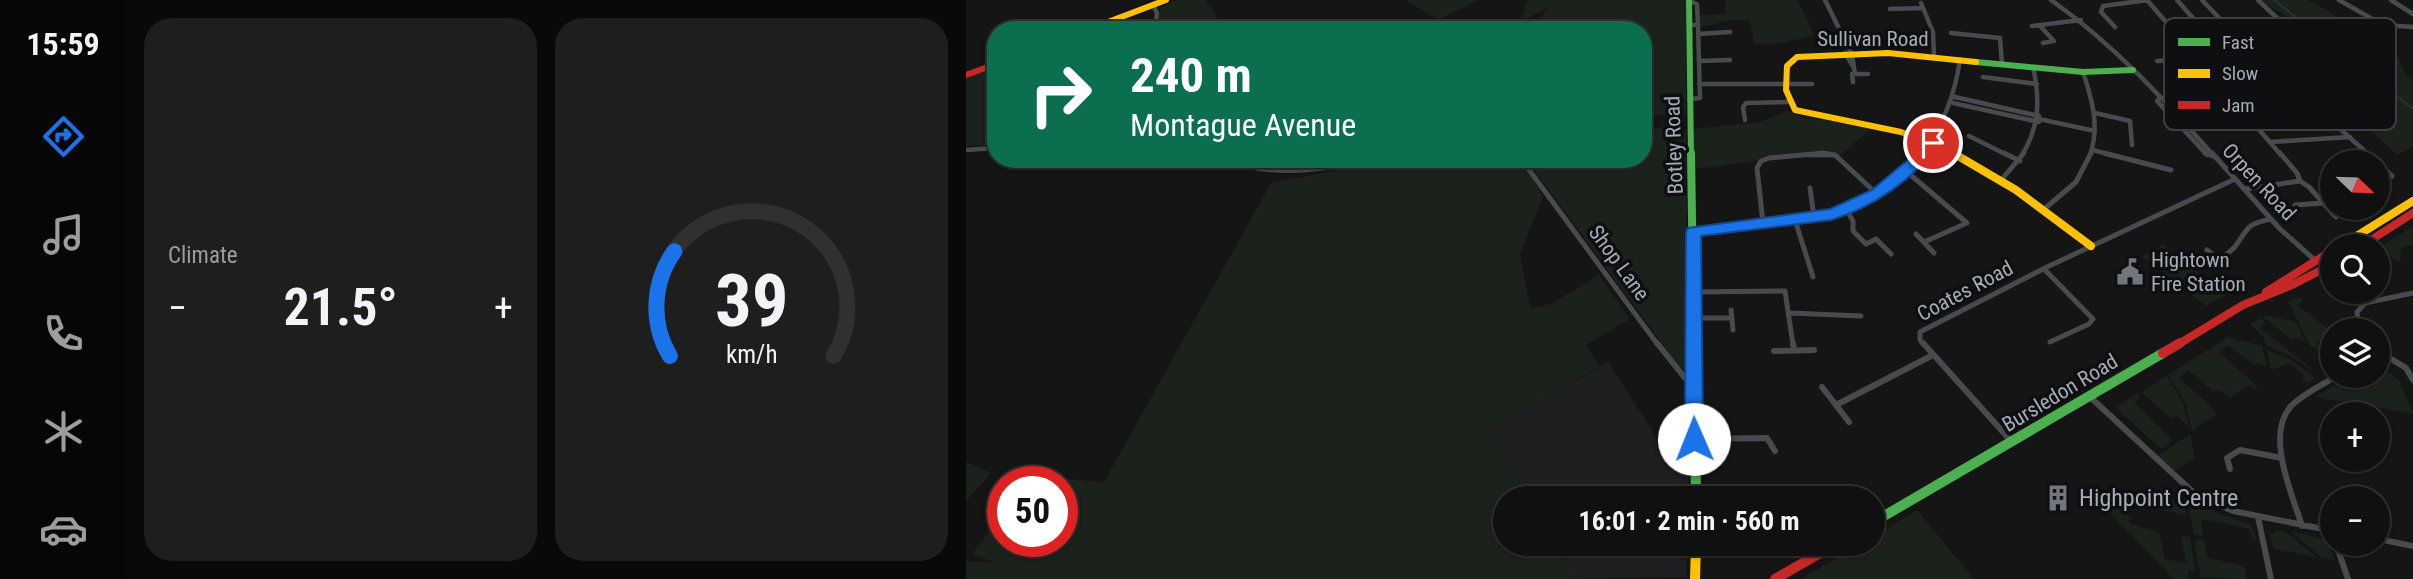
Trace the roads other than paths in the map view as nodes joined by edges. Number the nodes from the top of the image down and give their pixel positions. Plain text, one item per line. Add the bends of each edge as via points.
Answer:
1 (1144, 0) edge
2 (1166, 0) edge
3 (1825, 0) edge
4 (2051, 0) edge
5 (2148, 0) edge
6 (2177, 0) edge
7 (2202, 0) edge
8 (2258, 0) edge
9 (2339, 0) edge
10 (2391, 0) edge
11 (1689, 1) edge
12 (1153, 5) junction
13 (1890, 9) dead end
14 (2413, 13) edge
15 (2193, 18) edge
16 (2219, 18) edge
17 (2277, 18) edge
18 (2369, 18) edge
19 (2164, 19) edge
20 (2082, 20) junction
21 (1111, 21) edge
22 (1156, 21) edge
23 (1694, 25) junction
24 (2032, 26) dead end
25 (2040, 26) junction
26 (2115, 27) dead end
27 (1730, 32) dead end
28 (1951, 33) dead end
29 (1698, 34) junction
30 (2043, 43) dead end
31 (1849, 53) junction
32 (1934, 56) junction
33 (1960, 59) junction
34 (1730, 60) dead end
35 (1699, 61) junction
36 (2157, 61) dead end
37 (2164, 61) edge
38 (2002, 64) junction
39 (987, 67) edge
40 (2033, 67) junction
41 (2133, 70) junction
42 (2083, 72) junction
43 (1694, 73) junction
44 (1856, 74) junction
45 (1868, 74) dead end
46 (966, 75) edge
47 (1983, 78) dead end
48 (1853, 82) dead end
49 (2037, 83) junction
50 (1699, 84) junction
51 (1812, 84) dead end
52 (1786, 85) junction
53 (2160, 97) joint
54 (1689, 99) junction
55 (1954, 100) junction
56 (1788, 102) junction
57 (2164, 109) edge
58 (2095, 113) junction
59 (2039, 119) junction
60 (1745, 120) dead end
61 (2184, 130) edge
62 (2260, 130) edge
63 (2342, 130) edge
64 (2095, 131) junction
65 (1977, 132) dead end
66 (1970, 137) joint
67 (2350, 137) junction
68 (2270, 142) junction
69 (1933, 143) junction
70 (2132, 145) dead end
71 (987, 149) edge
72 (966, 150) edge
73 (2093, 150) junction
74 (2364, 150) edge
75 (2215, 158) joint
76 (2020, 161) junction
77 (1248, 168) edge
78 (1314, 168) edge
79 (1528, 168) edge
80 (2171, 170) dead end
81 (1906, 171) junction
82 (2235, 178) junction
83 (2002, 179) junction
84 (2300, 181) junction
85 (1810, 188) dead end
86 (2244, 189) junction
87 (1877, 194) junction
88 (2320, 200) edge
89 (2413, 201) edge
90 (2320, 203) edge
91 (2295, 205) dead end
92 (1846, 209) junction
93 (2043, 210) junction
94 (2413, 213) edge
95 (1814, 217) junction
96 (2271, 219) junction
97 (1795, 220) junction
98 (1763, 223) junction
99 (1693, 232) junction
100 (1916, 234) dead end
101 (2360, 234) edge
102 (2380, 234) edge
103 (1924, 242) junction
104 (2091, 246) junction
105 (2207, 250) dead end
106 (1934, 253) dead end
107 (1891, 254) dead end
108 (2320, 258) edge
109 (2315, 261) junction
110 (2320, 263) edge
111 (2044, 269) junction
112 (2320, 271) edge
113 (1814, 277) dead end
114 (1693, 292) junction
115 (2265, 293) junction
116 (2413, 293) edge
117 (1731, 310) dead end
118 (1790, 313) junction
119 (1861, 316) dead end
120 (1693, 318) junction
121 (1732, 318) junction
122 (2358, 318) edge
123 (1733, 330) dead end
124 (2050, 342) dead end
125 (1794, 350) junction
126 (1814, 350) dead end
127 (1774, 351) dead end
128 (1933, 355) junction
129 (2390, 358) edge
130 (2413, 380) edge
131 (1694, 381) junction
132 (2320, 386) edge
133 (1822, 387) dead end
134 (2089, 396) junction
135 (1836, 405) junction
136 (1849, 422) dead end
137 (1766, 429) dead end
138 (1767, 438) junction
139 (1694, 439) junction
140 (2012, 443) junction
141 (1775, 451) dead end
142 (2281, 458) junction
143 (2230, 469) dead end
144 (1696, 486) edge
145 (1885, 516) edge
146 (2258, 517) junction
147 (2302, 526) junction
148 (2320, 529) edge
149 (2390, 541) edge
150 (2413, 546) edge
151 (1696, 556) edge
152 (1815, 556) edge
153 (2340, 556) edge
154 (1696, 577) edge
155 (1775, 579) edge
156 (2271, 579) edge
157 (2348, 579) edge

1 - 12 main road
2 - 12 main road
3 - 31 street
4 - 20 street
5 - 19 street
5 - 26 street via 2103,6 2101,12
6 - 15 street
7 - 16 street
8 - 17 street
9 - 18 street
10 - 14 street
11 - 23 main road, Botley Road
12 - 21 main road
12 - 22 street
13 - 32 street via 1922,5 1933,32
20 - 25 street
20 - 41 street
23 - 29 street
23 - 43 main road, Botley Road
24 - 25 street
25 - 30 street via 2054,41
27 - 29 street
28 - 38 street via 2000,38
29 - 35 street
31 - 32 main road, Sullivan Road
31 - 44 street
31 - 52 main road, Sullivan Road via 1792,58 1785,66
32 - 33 main road, Sullivan Road
33 - 38 main road, Sullivan Road
33 - 55 street
34 - 35 street
35 - 43 street
36 - 37 street
38 - 40 main road, Sullivan Road
39 - 46 main road
40 - 42 main road, Sullivan Road
40 - 49 street
41 - 42 main road, Sullivan Road
41 - 53 street
42 - 58 street
43 - 50 street
43 - 54 main road, Botley Road
44 - 45 street
44 - 48 street via 1852,74
47 - 49 street
49 - 59 street
50 - 52 street
50 - 54 street via 1700,98
51 - 52 street
52 - 56 main road, Sullivan Road
53 - 57 street via 2157,101
54 - 99 main road, Botley Road
55 - 59 street
55 - 69 street
56 - 60 street via 1746,103
56 - 69 main road via 1805,114 1871,124
58 - 64 street
58 - 70 street via 2130,121
59 - 64 street
59 - 76 street via 2032,143
61 - 75 street
62 - 68 street
63 - 67 street
64 - 73 street
65 - 66 street
66 - 76 street
67 - 68 street
67 - 74 street
68 - 84 street
69 - 81 street
69 - 83 main road
71 - 72 street
73 - 80 street
73 - 93 street via 2077,181 2062,199
75 - 82 street, Orpen Road
76 - 83 street
77 - 78 street via 1279,173
79 - 131 street, Shop Lane via 1669,360
81 - 87 street
81 - 103 street via 1967,223
82 - 86 street, Orpen Road
82 - 104 street, Coates Road
83 - 93 main road
84 - 86 street
84 - 88 street
85 - 95 street
86 - 96 street, Orpen Road
87 - 92 street
87 - 98 street via 1835,155 1769,158 1757,168
89 - 101 main road
90 - 91 street
92 - 95 street
92 - 107 street via 1853,231 1866,244 1876,239
93 - 104 main road
94 - 102 main road
95 - 97 street
96 - 105 street via 2252,223 2236,245 2216,260
96 - 109 street, Orpen Road
97 - 98 street
97 - 113 street
98 - 99 street
99 - 114 main road, Botley Road
100 - 103 street
103 - 106 street
104 - 111 street, Coates Road
108 - 109 main road, Bursledon Road
109 - 110 street, Orpen Road
109 - 115 main road, Bursledon Road
111 - 124 street, Coates Road via 2093,319
111 - 128 street, Coates Road via 1920,332 1918,337
112 - 115 main road, Bursledon Road
114 - 118 street via 1785,291
114 - 120 main road, Botley Road
115 - 134 main road, Bursledon Road
116 - 122 street via 2365,303
117 - 121 street
118 - 119 street
118 - 125 street
120 - 121 street
120 - 131 main road, Botley Road
121 - 123 street
125 - 126 street
125 - 127 street
128 - 135 street
128 - 140 street, Coates Road
129 - 130 street via 2406,368
131 - 139 main road, Botley Road
132 - 142 street via 2288,410 2281,421
133 - 135 street
134 - 140 main road, Bursledon Road
134 - 146 street via 2196,495 2222,508
135 - 136 street
137 - 138 street
138 - 139 street
138 - 141 street
139 - 144 main road, Botley Road
140 - 145 main road, Bursledon Road
142 - 143 street via 2240,450 2227,458
142 - 147 street
146 - 147 street
146 - 156 street
147 - 148 street
149 - 150 street
151 - 154 main road
152 - 155 main road
153 - 157 street

